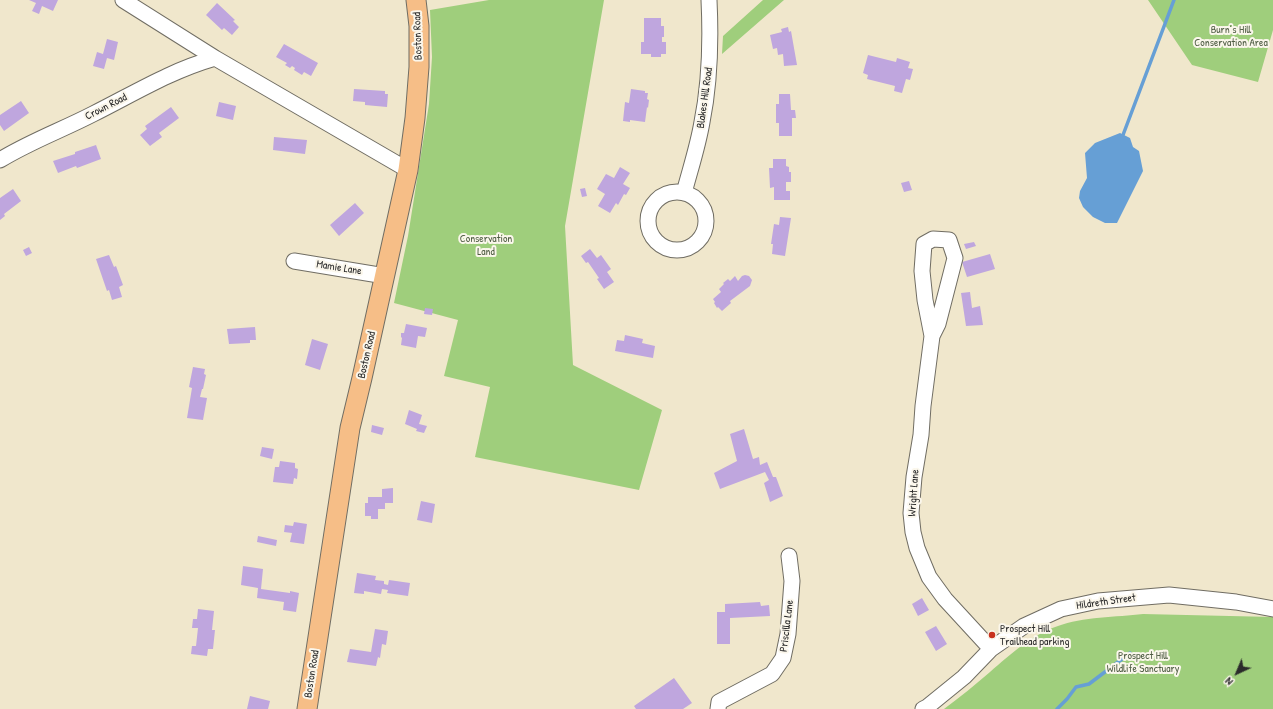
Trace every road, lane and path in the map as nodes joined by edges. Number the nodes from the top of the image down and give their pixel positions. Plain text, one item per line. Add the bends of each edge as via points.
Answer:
1 (123, 0) edge
2 (416, 0) edge
3 (709, 0) edge
4 (215, 58) junction
5 (0, 160) edge
6 (408, 170) junction
7 (684, 194) dead end
8 (294, 261) dead end
9 (385, 276) junction
10 (932, 336) junction
11 (788, 556) dead end
12 (1273, 609) edge
13 (991, 649) junction
14 (307, 709) edge
15 (718, 709) edge
16 (923, 709) edge

1 - 4 street
2 - 6 main road, Boston Road via 419,67
3 - 7 street, Blakes Hill Road via 710,63 706,103
4 - 5 street, Crown Road via 191,65 160,79
4 - 6 street
6 - 9 main road, Boston Road
8 - 9 street, Mamie Lane
9 - 14 main road, Boston Road via 350,428
10 - 10 street, Wright Lane via 922,271 924,244 933,239 949,240 955,258 938,324
10 - 13 street, Wright Lane via 910,513 912,532 929,577 945,599
11 - 15 street, Priscilla Lane via 792,581 788,634 783,658 772,674 719,702
12 - 13 street, Hildreth Street via 1236,602 1169,596 1098,601 1048,614 1024,626
13 - 16 street, Hildreth Street via 964,677

